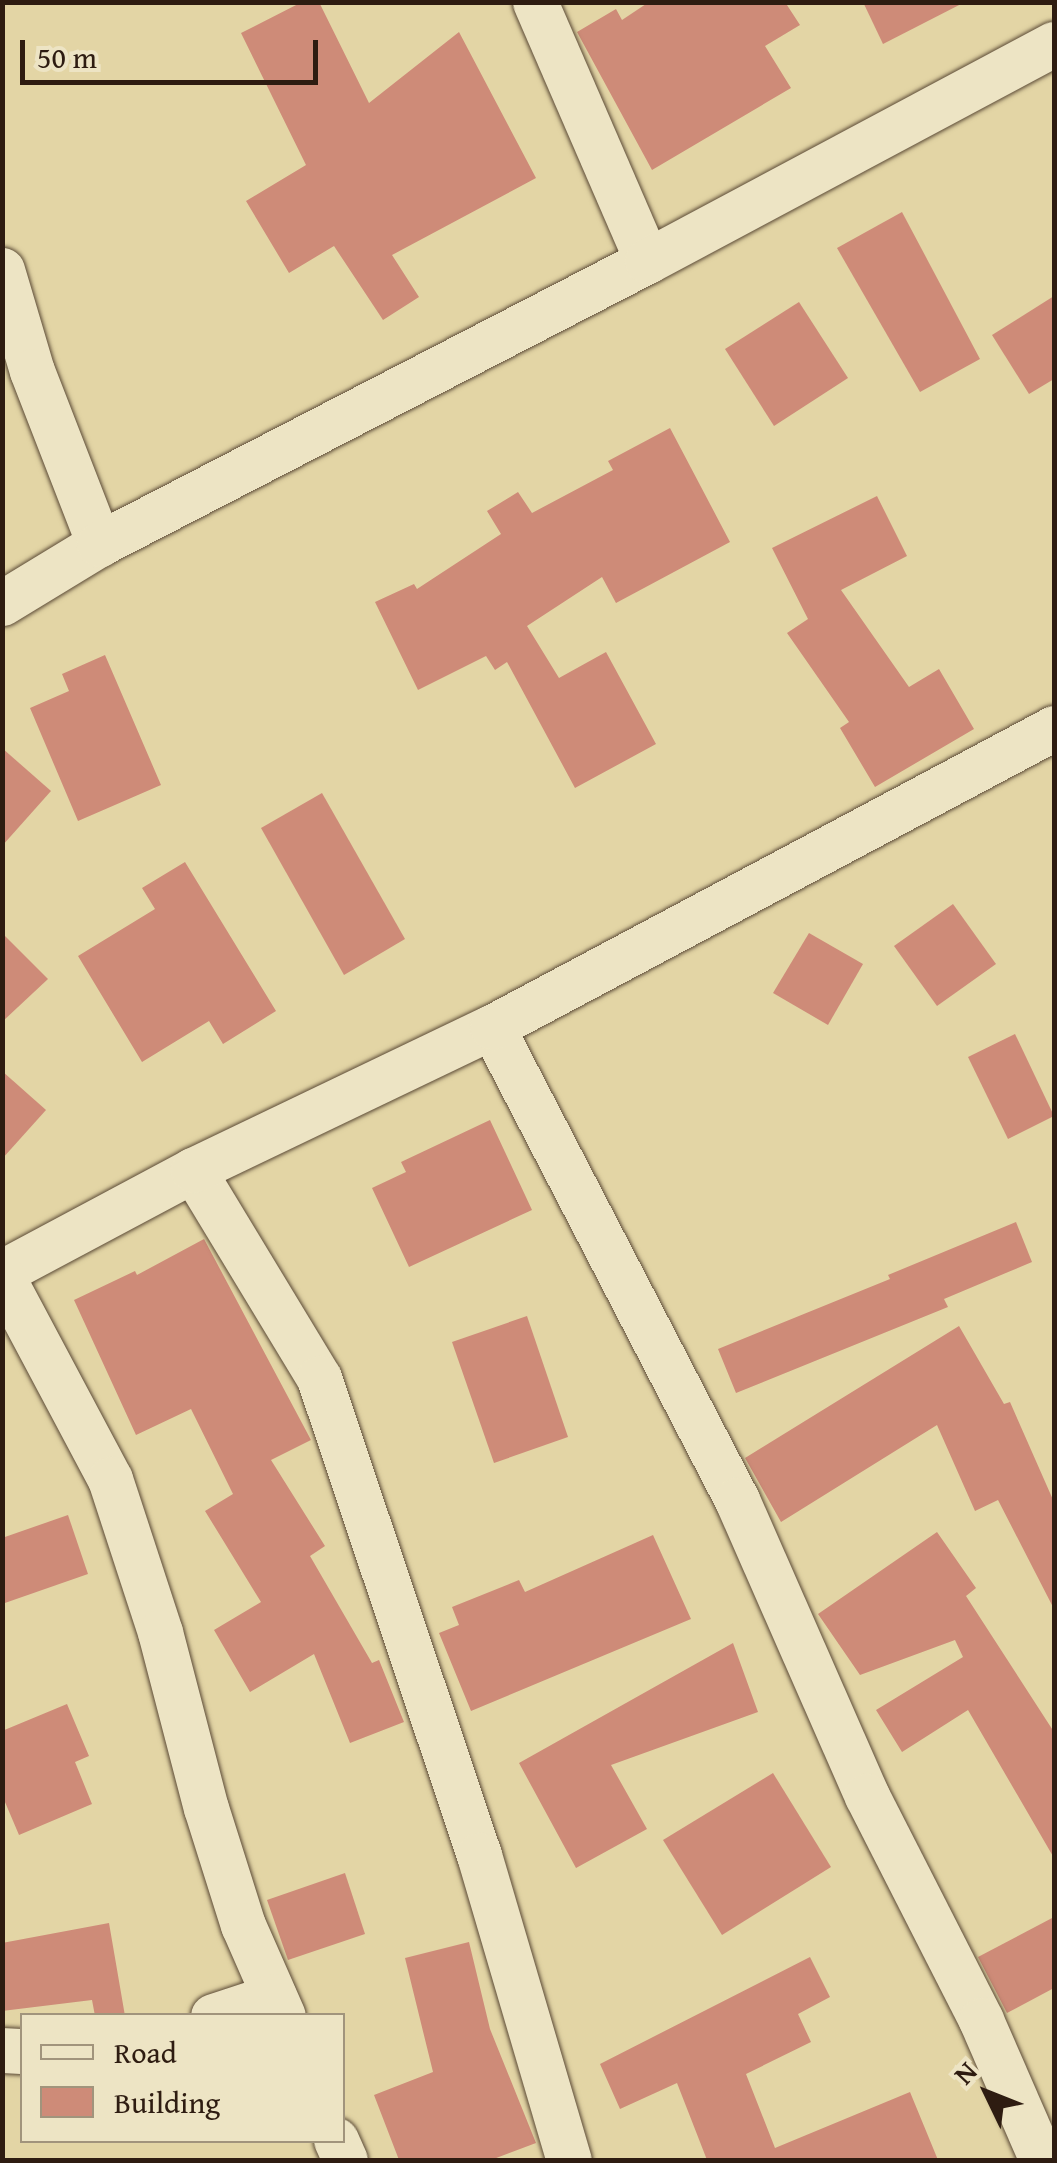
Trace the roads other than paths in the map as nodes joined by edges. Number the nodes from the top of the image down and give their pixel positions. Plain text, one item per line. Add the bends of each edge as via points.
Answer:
1 (536, 2) edge
2 (1054, 44) edge
3 (647, 261) junction
4 (2, 270) edge
5 (98, 544) junction
6 (2, 602) edge
7 (1054, 728) edge
8 (492, 1028) junction
9 (192, 1170) junction
10 (2, 1274) edge
11 (279, 2006) edge
12 (233, 2013) edge
13 (569, 2160) edge
14 (1042, 2160) edge

1 - 3 street
2 - 3 street
3 - 5 street
4 - 5 street via 32,371
5 - 6 street
7 - 8 street
8 - 9 street
8 - 14 street via 737,1500 867,1796 981,2020
9 - 10 street
9 - 13 street via 318,1378 479,1855
10 - 11 street via 110,1479 160,1632 206,1808
11 - 12 street

